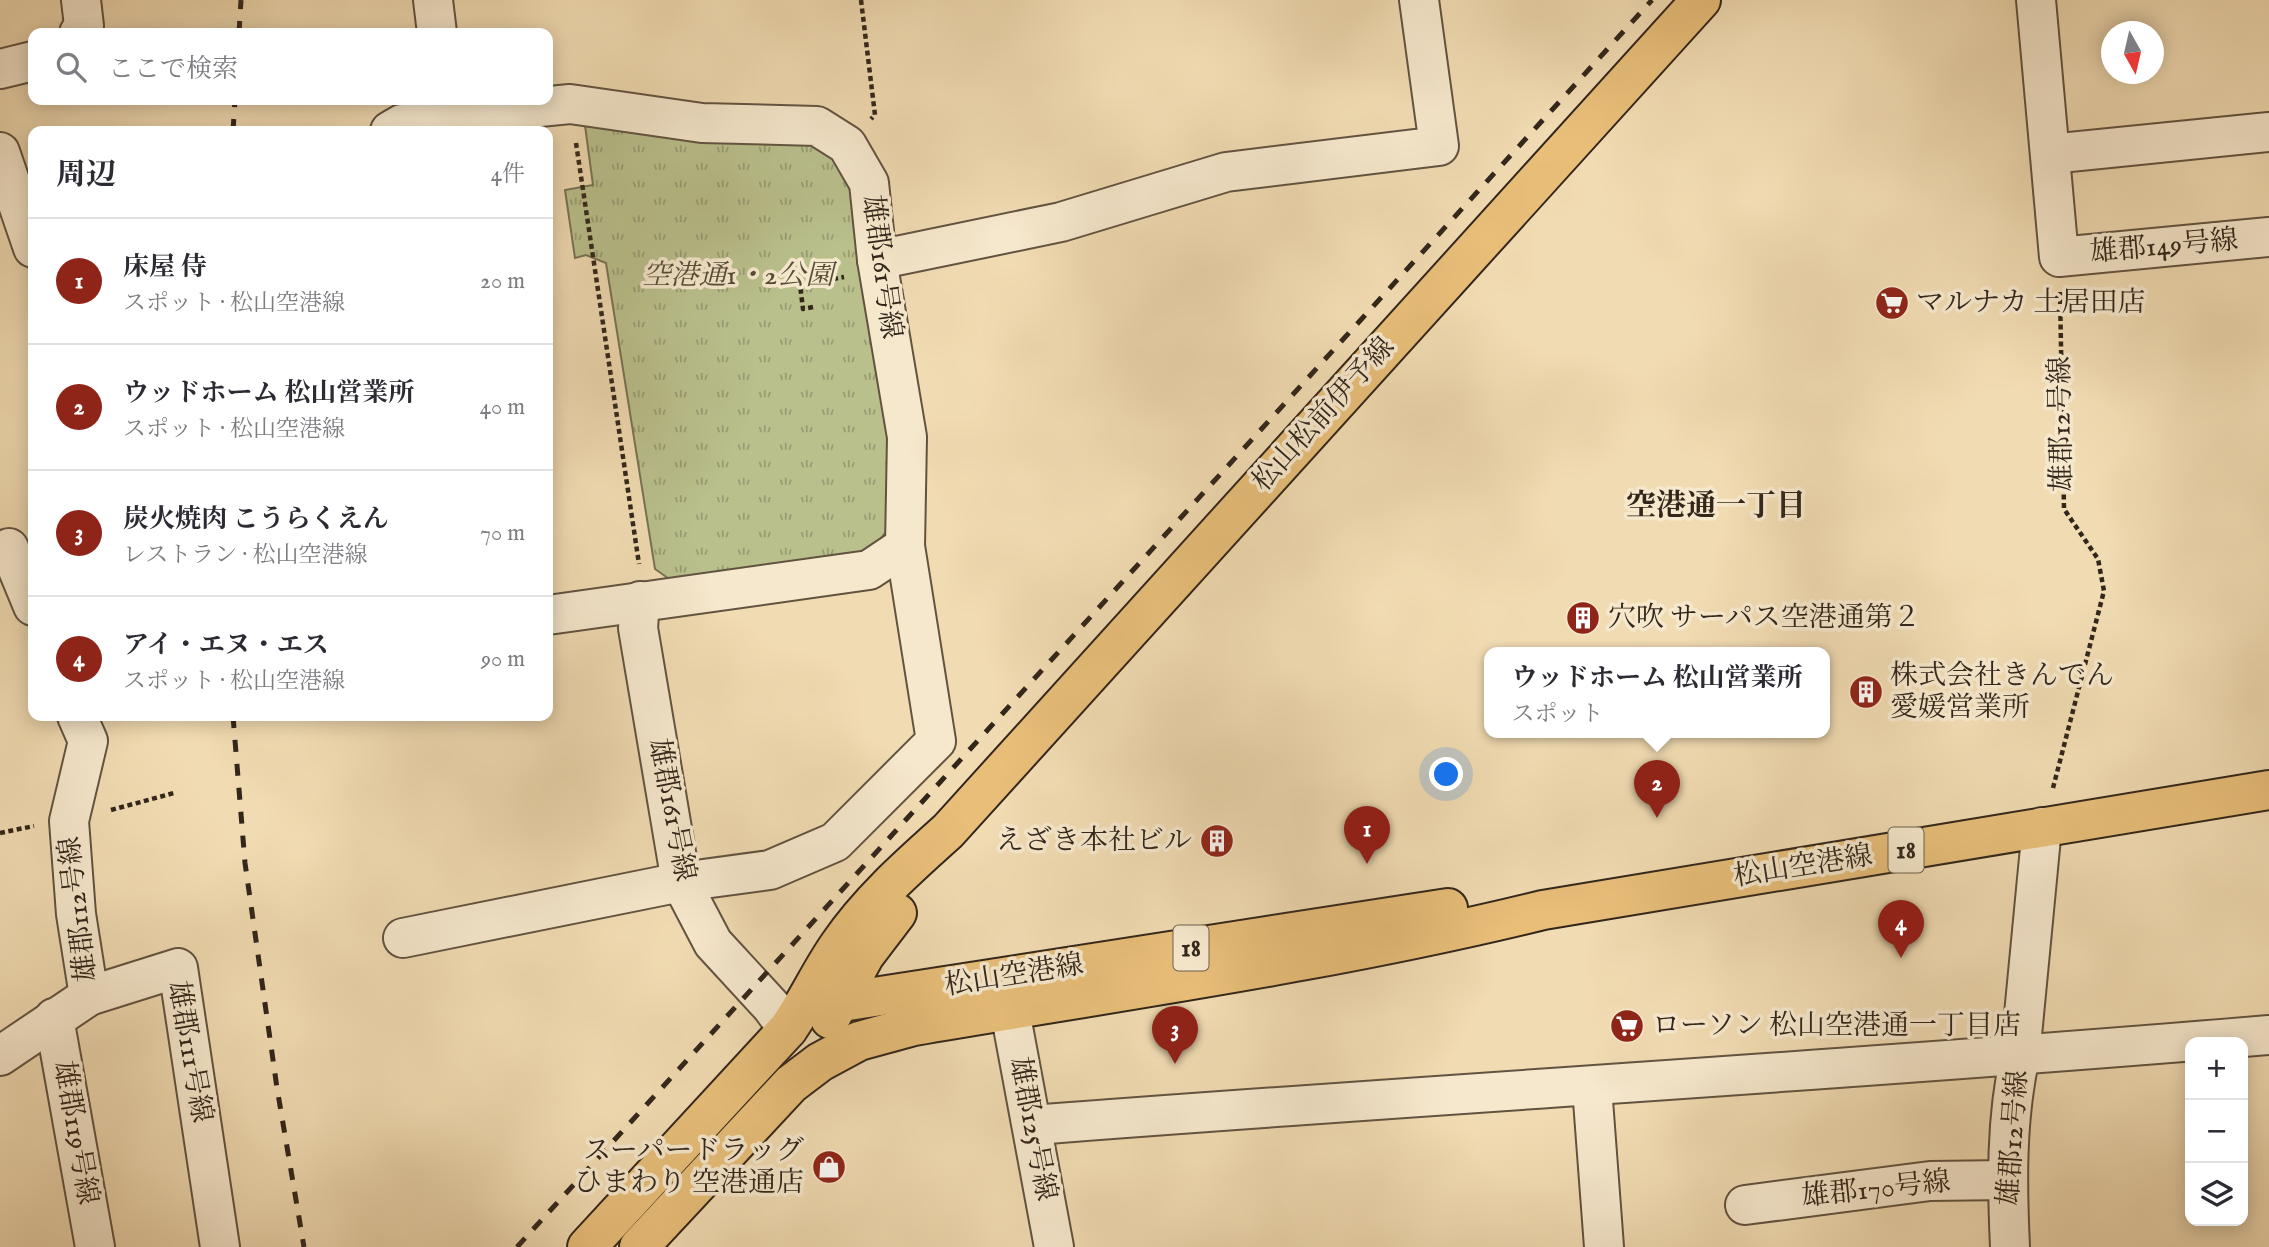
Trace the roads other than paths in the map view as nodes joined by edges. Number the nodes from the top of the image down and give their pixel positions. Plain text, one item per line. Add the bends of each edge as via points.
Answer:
1 (81, 0) edge
2 (433, 0) edge
3 (1419, 0) edge
4 (1701, 0) edge
5 (2036, 0) edge
6 (83, 28) edge
7 (436, 28) edge
8 (28, 62) edge
9 (0, 69) edge
10 (539, 105) edge
11 (553, 105) edge
12 (447, 108) edge
13 (399, 126) edge
14 (2269, 132) edge
15 (0, 152) edge
16 (2050, 154) junction
17 (28, 233) edge
18 (2269, 237) edge
19 (877, 260) junction
20 (14, 545) edge
21 (905, 546) junction
22 (28, 590) edge
23 (640, 601) junction
24 (553, 614) edge
25 (79, 721) edge
26 (2269, 790) edge
27 (2042, 828) junction
28 (681, 882) junction
29 (1544, 910) junction
30 (403, 938) dead end
31 (852, 950) junction
32 (1006, 995) junction
33 (89, 996) junction
34 (54, 1018) junction
35 (833, 1024) junction
36 (2269, 1035) edge
37 (0, 1056) edge
38 (2020, 1056) junction
39 (1592, 1087) junction
40 (1033, 1125) junction
41 (2007, 1180) junction
42 (1745, 1205) dead end
43 (95, 1247) edge
44 (220, 1247) edge
45 (587, 1247) edge
46 (639, 1247) edge
47 (1054, 1247) edge
48 (1604, 1247) edge
49 (2010, 1247) edge

1 - 6 street
2 - 7 street
3 - 19 street via 1439,146 1226,172 1061,222
4 - 31 main road, 松山松前伊予線 via 948,831 885,888
5 - 16 street
8 - 9 street
10 - 12 street, 雄郡161号線
11 - 19 street, 雄郡161号線 via 702,123 817,126 847,145 869,183
12 - 13 street, 雄郡161号線
14 - 16 street
15 - 17 street
16 - 18 street, 雄郡149号線 via 2059,257
19 - 21 street, 雄郡161号線 via 907,437
20 - 22 street
21 - 23 street via 869,570
21 - 28 street, 雄郡161号線 via 936,741 835,842 770,870
23 - 24 street
23 - 28 street, 雄郡161号線 via 638,628
25 - 33 street, 雄郡112号線 via 88,741 69,821 76,914
26 - 27 main road, 松山空港線 / 18
27 - 29 main road, 松山空港線 / 18
27 - 38 street, 雄郡12号線
28 - 30 street
28 - 35 street, 雄郡161号線 via 713,943 771,1006
29 - 32 main road, 松山空港線 / 18 via 1257,969
29 - 32 main road, 松山空港線 / 18 via 1448,908
31 - 35 main road, 松山松前伊予線
31 - 35 main road via 867,984 882,994
32 - 35 main road, 18
32 - 35 main road, 松山空港線 / 18 via 859,1041
32 - 40 street, 雄郡125号線
33 - 34 street, 雄郡111号線
33 - 44 street, 雄郡111号線 via 178,968
34 - 37 street, 雄郡111号線
34 - 43 street, 雄郡119号線
35 - 45 main road, 松山空港線 / 18
35 - 46 main road, 松山空港線 / 18
36 - 38 street
38 - 39 street
38 - 41 street, 雄郡12号線 via 2012,1093
39 - 40 street
39 - 48 street
40 - 47 street, 雄郡125号線
41 - 42 street, 雄郡170号線 via 1930,1181
41 - 49 street, 雄郡12号線

